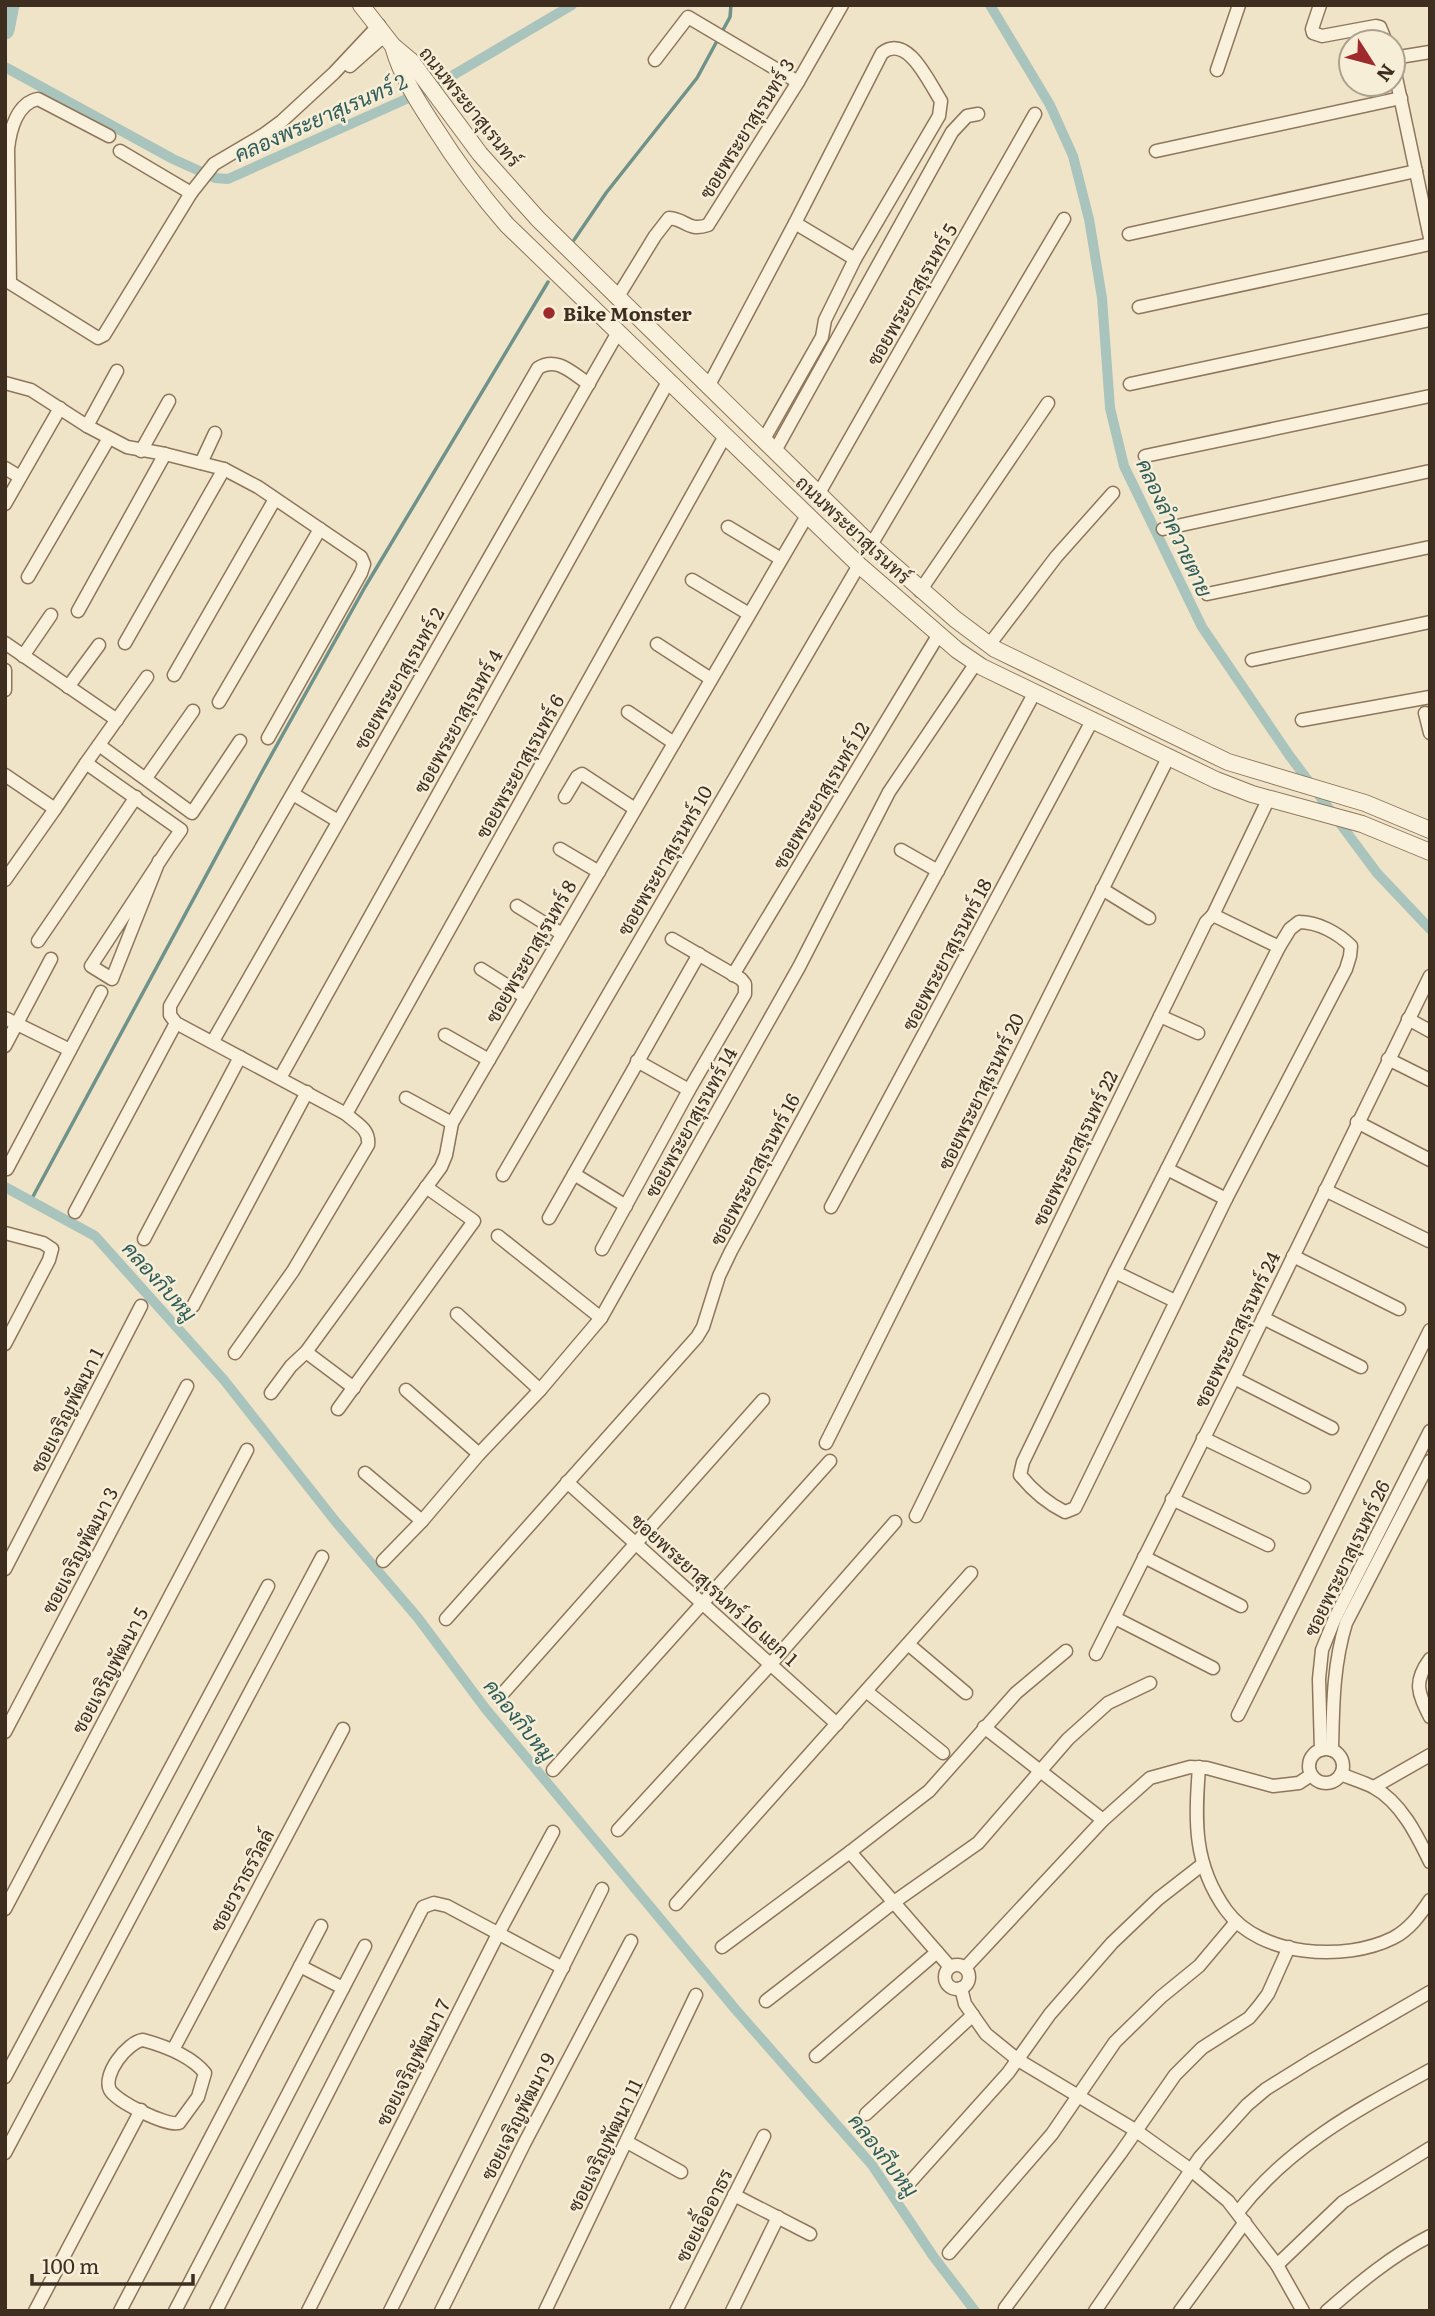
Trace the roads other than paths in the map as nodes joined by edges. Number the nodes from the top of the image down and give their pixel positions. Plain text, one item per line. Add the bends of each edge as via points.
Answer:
1 (842, 5) edge
2 (1239, 5) edge
3 (1320, 5) edge
4 (362, 6) edge
5 (691, 11) edge
6 (1337, 33) edge
7 (386, 35) junction
8 (1430, 52) edge
9 (1407, 56) edge
10 (655, 60) dead end
11 (1217, 70) dead end
12 (412, 75) junction
13 (798, 82) junction
14 (1396, 98) edge
15 (1401, 98) edge
16 (978, 114) dead end
17 (1035, 114) dead end
18 (109, 136) dead end
19 (120, 151) dead end
20 (1156, 151) dead end
21 (1416, 171) junction
22 (195, 187) junction
23 (1064, 219) dead end
24 (795, 223) junction
25 (1129, 234) dead end
26 (1430, 238) edge
27 (1430, 244) edge
28 (855, 259) junction
29 (617, 298) junction
30 (1139, 307) dead end
31 (1430, 320) edge
32 (617, 334) junction
33 (117, 371) dead end
34 (5, 383) edge
35 (668, 383) junction
36 (589, 384) junction
37 (1130, 384) dead end
38 (709, 385) junction
39 (1430, 396) edge
40 (169, 401) dead end
41 (1048, 403) dead end
42 (60, 408) junction
43 (88, 426) junction
44 (215, 433) dead end
45 (725, 436) junction
46 (109, 438) junction
47 (770, 444) junction
48 (141, 451) junction
49 (165, 454) junction
50 (1145, 456) dead end
51 (201, 463) junction
52 (5, 468) edge
53 (224, 470) junction
54 (1430, 471) edge
55 (20, 477) junction
56 (819, 493) junction
57 (1113, 493) dead end
58 (275, 499) junction
59 (5, 504) edge
60 (807, 514) junction
61 (728, 527) dead end
62 (320, 529) junction
63 (1163, 529) dead end
64 (871, 545) junction
65 (1430, 547) edge
66 (781, 559) junction
67 (859, 565) junction
68 (28, 577) dead end
69 (692, 580) dead end
70 (920, 591) junction
71 (1207, 594) dead end
72 (78, 611) dead end
73 (749, 614) junction
74 (51, 615) dead end
75 (1430, 622) edge
76 (939, 634) junction
77 (5, 643) edge
78 (125, 643) dead end
79 (657, 644) dead end
80 (99, 645) dead end
81 (989, 645) junction
82 (23, 656) junction
83 (1252, 660) dead end
84 (976, 663) junction
85 (5, 670) edge
86 (174, 675) dead end
87 (147, 677) dead end
88 (711, 678) junction
89 (68, 687) junction
90 (5, 690) edge
91 (1035, 692) junction
92 (1430, 697) edge
93 (219, 702) dead end
94 (193, 711) dead end
95 (628, 712) dead end
96 (1425, 713) dead end
97 (1093, 719) junction
98 (117, 720) junction
99 (1301, 720) dead end
100 (1430, 733) edge
101 (268, 738) dead end
102 (240, 741) dead end
103 (674, 743) junction
104 (99, 745) junction
105 (1169, 757) junction
106 (86, 763) junction
107 (146, 778) junction
108 (7, 781) edge
109 (293, 794) junction
110 (136, 797) junction
111 (565, 797) dead end
112 (1273, 798) junction
113 (55, 809) junction
114 (635, 809) junction
115 (338, 821) junction
116 (1430, 830) edge
117 (560, 849) dead end
118 (901, 850) dead end
119 (1430, 852) edge
120 (159, 861) junction
121 (938, 871) junction
122 (599, 872) junction
123 (5, 880) edge
124 (1102, 889) junction
125 (517, 906) dead end
126 (1213, 915) junction
127 (1149, 918) dead end
128 (562, 934) junction
129 (672, 939) dead end
130 (38, 942) dead end
131 (1279, 947) junction
132 (699, 954) junction
133 (51, 959) dead end
134 (481, 969) dead end
135 (733, 975) junction
136 (1430, 976) edge
137 (101, 992) dead end
138 (526, 997) junction
139 (1160, 1016) junction
140 (1408, 1019) junction
141 (11, 1021) edge
142 (176, 1023) junction
143 (1430, 1031) edge
144 (1198, 1033) dead end
145 (445, 1035) dead end
146 (213, 1041) junction
147 (5, 1046) edge
148 (70, 1050) junction
149 (240, 1057) junction
150 (1388, 1059) junction
151 (489, 1060) junction
152 (637, 1061) junction
153 (280, 1078) junction
154 (1430, 1080) edge
155 (689, 1090) junction
156 (307, 1092) junction
157 (406, 1098) dead end
158 (346, 1114) junction
159 (1357, 1122) junction
160 (452, 1123) junction
161 (1430, 1160) edge
162 (6, 1169) edge
163 (1167, 1169) junction
164 (573, 1174) junction
165 (503, 1175) dead end
166 (426, 1187) junction
167 (1325, 1191) junction
168 (1226, 1199) junction
169 (626, 1206) junction
170 (831, 1207) dead end
171 (75, 1212) dead end
172 (549, 1218) dead end
173 (5, 1233) edge
174 (498, 1236) dead end
175 (144, 1239) dead end
176 (1429, 1241) edge
177 (602, 1249) dead end
178 (1293, 1256) junction
179 (1115, 1272) junction
180 (1175, 1301) junction
181 (141, 1306) dead end
182 (192, 1306) dead end
183 (1399, 1309) dead end
184 (457, 1314) dead end
185 (601, 1318) junction
186 (1263, 1318) junction
187 (1430, 1330) edge
188 (5, 1343) edge
189 (306, 1352) junction
190 (235, 1353) dead end
191 (1361, 1367) dead end
192 (1234, 1378) junction
193 (187, 1386) dead end
194 (354, 1388) junction
195 (406, 1390) dead end
196 (540, 1390) junction
197 (271, 1393) dead end
198 (763, 1399) dead end
199 (338, 1409) dead end
200 (1332, 1428) dead end
201 (1429, 1436) edge
202 (1203, 1438) junction
203 (826, 1443) dead end
204 (247, 1450) dead end
205 (479, 1454) junction
206 (830, 1461) dead end
207 (1430, 1461) edge
208 (365, 1474) dead end
209 (567, 1482) junction
210 (1304, 1487) dead end
211 (1172, 1499) junction
212 (916, 1516) dead end
213 (422, 1521) junction
214 (895, 1522) dead end
215 (636, 1544) junction
216 (1268, 1545) dead end
217 (322, 1557) dead end
218 (1144, 1558) junction
219 (383, 1560) dead end
220 (5, 1569) edge
221 (971, 1573) dead end
222 (268, 1586) dead end
223 (701, 1603) junction
224 (1241, 1606) dead end
225 (1115, 1618) junction
226 (446, 1619) dead end
227 (908, 1644) junction
228 (1066, 1651) dead end
229 (1096, 1654) dead end
230 (1430, 1659) edge
231 (770, 1665) junction
232 (1213, 1668) dead end
233 (1150, 1683) dead end
234 (866, 1691) junction
235 (504, 1692) dead end
236 (966, 1693) dead end
237 (1238, 1715) dead end
238 (1430, 1717) edge
239 (837, 1724) junction
240 (984, 1727) junction
241 (343, 1728) dead end
242 (5, 1732) edge
243 (1327, 1750) junction
244 (943, 1753) dead end
245 (1430, 1755) edge
246 (1199, 1767) junction
247 (553, 1770) dead end
248 (1041, 1770) junction
249 (1341, 1774) junction
250 (1311, 1775) junction
251 (1374, 1787) junction
252 (1103, 1820) junction
253 (618, 1830) dead end
254 (553, 1832) dead end
255 (1426, 1844) edge
256 (850, 1852) junction
257 (1430, 1862) edge
258 (1203, 1864) junction
259 (602, 1889) dead end
260 (1430, 1900) edge
261 (894, 1902) junction
262 (676, 1904) dead end
263 (5, 1909) edge
264 (1236, 1922) junction
265 (321, 1926) dead end
266 (498, 1934) junction
267 (631, 1941) dead end
268 (365, 1946) dead end
269 (722, 1947) dead end
270 (1289, 1947) junction
271 (937, 1952) junction
272 (300, 1966) junction
273 (950, 1967) junction
274 (563, 1968) junction
275 (965, 1968) junction
276 (343, 1988) junction
277 (961, 1988) junction
278 (1430, 1992) edge
279 (696, 1995) dead end
280 (766, 2001) dead end
281 (973, 2015) junction
282 (173, 2050) junction
283 (816, 2056) dead end
284 (1018, 2060) junction
285 (1430, 2070) edge
286 (5, 2077) edge
287 (1079, 2096) junction
288 (141, 2110) junction
289 (866, 2114) dead end
290 (1135, 2130) junction
291 (764, 2136) dead end
292 (627, 2142) junction
293 (1430, 2148) edge
294 (5, 2154) edge
295 (1191, 2170) junction
296 (681, 2172) dead end
297 (911, 2181) dead end
298 (734, 2195) junction
299 (778, 2217) junction
300 (1241, 2217) junction
301 (810, 2234) dead end
302 (1430, 2236) edge
303 (949, 2253) dead end
304 (1277, 2265) junction
305 (1005, 2308) dead end
306 (35, 2311) edge
307 (120, 2311) edge
308 (175, 2311) edge
309 (216, 2311) edge
310 (308, 2311) edge
311 (390, 2311) edge
312 (441, 2311) edge
313 (545, 2311) edge
314 (676, 2311) edge
315 (732, 2311) edge
316 (1095, 2311) edge
317 (1180, 2311) edge
318 (1303, 2311) edge
319 (1327, 2311) edge

1 - 13 street, ซอยพระยาสุเรนทร์ 3
2 - 11 street
3 - 6 street via 1312,29 1322,36
4 - 7 street, ถนนพระยาสุเรนทร์
5 - 10 street
5 - 13 street via 721,36
7 - 12 street, ถนนพระยาสุเรนทร์ via 411,61
7 - 22 street via 354,63 334,73 282,121 214,164
8 - 9 street
12 - 29 street, ถนนพระยาสุเรนทร์ via 538,219
12 - 32 street, ถนนพระยาสุเรนทร์ via 424,112 490,206
13 - 29 street, ซอยพระยาสุเรนทร์ 3 via 708,225 698,228 669,218
14 - 20 street
15 - 21 street
16 - 47 street via 967,116 952,132
17 - 56 street, ซอยพระยาสุเรนทร์ 5
18 - 22 street via 38,99 30,100 22,109 8,149 10,283 94,337 101,337
19 - 22 street
21 - 25 street
21 - 26 street
23 - 64 street
24 - 28 street
24 - 28 street via 882,53 896,47 905,51 914,58 941,108
24 - 38 street
27 - 30 street
28 - 47 street
29 - 38 street, ถนนพระยาสุเรนทร์
31 - 37 street
32 - 35 street, ถนนพระยาสุเรนทร์
32 - 36 street, ซอยพระยาสุเรนทร์ 2
33 - 43 street
34 - 42 street via 30,390
35 - 45 street, ถนนพระยาสุเรนทร์
35 - 153 street, ซอยพระยาสุเรนทร์ 4
36 - 109 street via 555,362 538,368
36 - 115 street, ซอยพระยาสุเรนทร์ 2
38 - 47 street, ถนนพระยาสุเรนทร์
39 - 50 street
40 - 48 street
41 - 70 street
42 - 43 street
42 - 55 street
43 - 46 street
44 - 51 street
45 - 60 street, ถนนพระยาสุเรนทร์
45 - 158 street, ซอยพระยาสุเรนทร์ 6
46 - 48 street
46 - 68 street
47 - 56 street, ถนนพระยาสุเรนทร์
48 - 49 street
49 - 51 street
49 - 72 street
51 - 53 street
52 - 55 street
53 - 58 street
53 - 78 street
54 - 63 street
55 - 59 street
56 - 64 street, ถนนพระยาสุเรนทร์
57 - 81 street via 1056,557
58 - 62 street
58 - 86 street
60 - 66 street, ซอยพระยาสุเรนทร์ 8
60 - 67 street, ถนนพระยาสุเรนทร์
61 - 66 street
62 - 93 street
62 - 101 street via 360,557 361,573
64 - 67 street
64 - 70 street, ถนนพระยาสุเรนทร์
65 - 71 street
66 - 73 street, ซอยพระยาสุเรนทร์ 8
67 - 76 street, ถนนพระยาสุเรนทร์
67 - 165 street, ซอยพระยาสุเรนทร์ 10
69 - 73 street
70 - 81 street, ถนนพระยาสุเรนทร์
73 - 88 street, ซอยพระยาสุเรนทร์ 8
74 - 82 street
75 - 83 street
76 - 84 street, ถนนพระยาสุเรนทร์
76 - 135 street, ซอยพระยาสุเรนทร์ 12
77 - 82 street
79 - 88 street
80 - 89 street
81 - 116 street, ถนนพระยาสุเรนทร์ via 1228,762 1364,803
82 - 89 street
84 - 91 street, ถนนพระยาสุเรนทร์
84 - 185 street, ซอยพระยาสุเรนทร์ 14 via 889,792 799,967
85 - 90 street
87 - 98 street
88 - 103 street, ซอยพระยาสุเรนทร์ 8
89 - 98 street
91 - 97 street, ถนนพระยาสุเรนทร์
91 - 121 street, ซอยพระยาสุเรนทร์ 16
92 - 99 street
94 - 107 street
95 - 103 street
96 - 100 street
97 - 105 street, ถนนพระยาสุเรนทร์
97 - 170 street, ซอยพระยาสุเรนทร์ 18
98 - 104 street
102 - 107 street via 192,813
103 - 114 street, ซอยพระยาสุเรนทร์ 8
104 - 106 street
104 - 107 street
105 - 112 street, ถนนพระยาสุเรนทร์ via 1236,788
105 - 124 street, ซอยพระยาสุเรนทร์ 20
106 - 110 street
106 - 113 street
108 - 113 street
109 - 115 street
109 - 142 street via 170,1006
110 - 120 street via 181,830
110 - 130 street
111 - 114 street via 582,774
112 - 119 street, ถนนพระยาสุเรนทร์ via 1362,824
112 - 126 street, ซอยพระยาสุเรนทร์ 22
113 - 123 street
114 - 122 street, ซอยพระยาสุเรนทร์ 8
115 - 146 street, ซอยพระยาสุเรนทร์ 2
117 - 122 street
118 - 121 street
120 - 120 street via 91,966 112,979 145,897
121 - 209 street, ซอยพระยาสุเรนทร์ 16 via 731,1251 703,1327
122 - 128 street, ซอยพระยาสุเรนทร์ 8
124 - 127 street
124 - 203 street, ซอยพระยาสุเรนทร์ 20
125 - 128 street
126 - 131 street
126 - 139 street, ซอยพระยาสุเรนทร์ 22
128 - 138 street, ซอยพระยาสุเรนทร์ 8
129 - 132 street
131 - 163 street
131 - 168 street via 1299,922 1311,922 1351,946 1350,956
132 - 135 street
132 - 152 street
133 - 141 street
134 - 138 street
135 - 155 street via 746,984 745,995
136 - 140 street, ซอยพระยาสุเรนทร์ 24
137 - 148 street
138 - 151 street, ซอยพระยาสุเรนทร์ 8
139 - 144 street
139 - 212 street, ซอยพระยาสุเรนทร์ 22
140 - 143 street
140 - 150 street, ซอยพระยาสุเรนทร์ 24
141 - 147 street
141 - 148 street
142 - 146 street
142 - 171 street
145 - 151 street
146 - 149 street
148 - 162 street
149 - 153 street
149 - 175 street
150 - 154 street
150 - 159 street, ซอยพระยาสุเรนทร์ 24
151 - 160 street, ซอยพระยาสุเรนทร์ 8
152 - 155 street
152 - 164 street
153 - 156 street
155 - 169 street
156 - 158 street
156 - 182 street
157 - 160 street
158 - 190 street via 365,1129 368,1145 293,1271
159 - 161 street
159 - 167 street, ซอยพระยาสุเรนทร์ 24
160 - 166 street, ซอยพระยาสุเรนทร์ 8 via 446,1155
163 - 168 street
163 - 179 street
164 - 169 street
164 - 172 street
166 - 189 street, ซอยพระยาสุเรนทร์ 8
166 - 194 street via 474,1221
167 - 176 street
167 - 178 street, ซอยพระยาสุเรนทร์ 24
168 - 180 street
169 - 177 street
173 - 188 street via 52,1249 50,1261
174 - 185 street
178 - 183 street
178 - 186 street, ซอยพระยาสุเรนทร์ 24
179 - 180 street
179 - 180 street via 1020,1475 1065,1512 1074,1508 1081,1496
181 - 220 street, ซอยเจริญพัฒนา 1
184 - 196 street
185 - 196 street, ซอยพระยาสุเรนทร์ 14
186 - 191 street
186 - 192 street, ซอยพระยาสุเรนทร์ 24
187 - 237 street
189 - 194 street
189 - 197 street, ซอยพระยาสุเรนทร์ 8
192 - 200 street
192 - 202 street, ซอยพระยาสุเรนทร์ 24
193 - 242 street, ซอยเจริญพัฒนา 3
194 - 199 street
195 - 205 street
196 - 205 street, ซอยพระยาสุเรนทร์ 14
198 - 215 street
201 - 243 street, ซอยพระยาสุเรนทร์ 26 via 1322,1650 1319,1679
202 - 210 street
202 - 211 street, ซอยพระยาสุเรนทร์ 24
204 - 263 street, ซอยเจริญพัฒนา 5
205 - 213 street, ซอยพระยาสุเรนทร์ 14
206 - 223 street
207 - 243 street, ซอยพระยาสุเรนทร์ 26 via 1346,1623 1337,1652
208 - 213 street
209 - 215 street, ซอยพระยาสุเรนทร์ 16 แยก 1
209 - 226 street, ซอยพระยาสุเรนทร์ 16
211 - 216 street
211 - 218 street, ซอยพระยาสุเรนทร์ 24
213 - 219 street, ซอยพระยาสุเรนทร์ 14
214 - 231 street
215 - 223 street, ซอยพระยาสุเรนทร์ 16 แยก 1
215 - 235 street
217 - 294 street
218 - 224 street
218 - 225 street, ซอยพระยาสุเรนทร์ 24
221 - 227 street
222 - 286 street
223 - 231 street, ซอยพระยาสุเรนทร์ 16 แยก 1
223 - 247 street
225 - 229 street, ซอยพระยาสุเรนทร์ 24
225 - 232 street
227 - 234 street
227 - 236 street
228 - 240 street
230 - 238 street via 1418,1685
231 - 239 street, ซอยพระยาสุเรนทร์ 16 แยก 1
231 - 253 street
233 - 248 street via 1108,1703
234 - 239 street
234 - 244 street
239 - 262 street
240 - 248 street
240 - 256 street via 929,1791
241 - 282 street, ซอยวราธรวิลล์
243 - 249 street, ซอยพระยาสุเรนทร์ 26 via 1342,1760
243 - 250 street, ซอยพระยาสุเรนทร์ 26 via 1310,1760
245 - 251 street
246 - 250 street via 1273,1786 1299,1783
246 - 252 street via 1172,1770 1150,1779
246 - 258 street via 1195,1819
248 - 252 street
248 - 261 street via 978,1843
249 - 250 street via 1326,1784
249 - 251 street
251 - 255 street
252 - 275 street
254 - 266 street, ซอยเจริญพัฒนา 7
255 - 257 street
256 - 261 street
256 - 269 street
258 - 264 street
258 - 284 street via 1112,1943 1050,2014
259 - 274 street
260 - 270 street via 1406,1929 1369,1947 1321,1953
261 - 271 street
261 - 280 street
264 - 270 street
264 - 287 street via 1199,1966 1115,2042
265 - 272 street
266 - 274 street
266 - 309 street via 447,1906 434,1903 423,1907
266 - 310 street, ซอยเจริญพัฒนา 7
267 - 312 street, ซอยเจริญพัฒนา 9
268 - 276 street
270 - 290 street via 1259,2007 1187,2061
271 - 273 street
271 - 283 street
272 - 276 street
272 - 307 street
273 - 275 street
273 - 277 street via 946,1981 952,1988
274 - 311 street
275 - 277 street via 969,1977
276 - 308 street
277 - 281 street
278 - 295 street via 1266,2089 1226,2126
279 - 292 street, ซอยเจริญพัฒนา 11
281 - 284 street via 986,2035
281 - 289 street
282 - 288 street via 143,2040 130,2044 121,2055 109,2088
282 - 288 street via 205,2073 198,2097 179,2123
284 - 287 street
284 - 297 street
285 - 300 street via 1324,2132 1269,2176
287 - 290 street
287 - 303 street
288 - 306 street
290 - 295 street
290 - 305 street
291 - 298 street, ซอยเอิ้ออาธร
292 - 296 street
292 - 313 street, ซอยเจริญพัฒนา 11
293 - 304 street via 1343,2202
295 - 300 street
295 - 316 street
298 - 299 street
298 - 314 street, ซอยเอิ้ออาธร
299 - 301 street
299 - 315 street
300 - 304 street
300 - 317 street
302 - 319 street via 1367,2276
304 - 318 street

